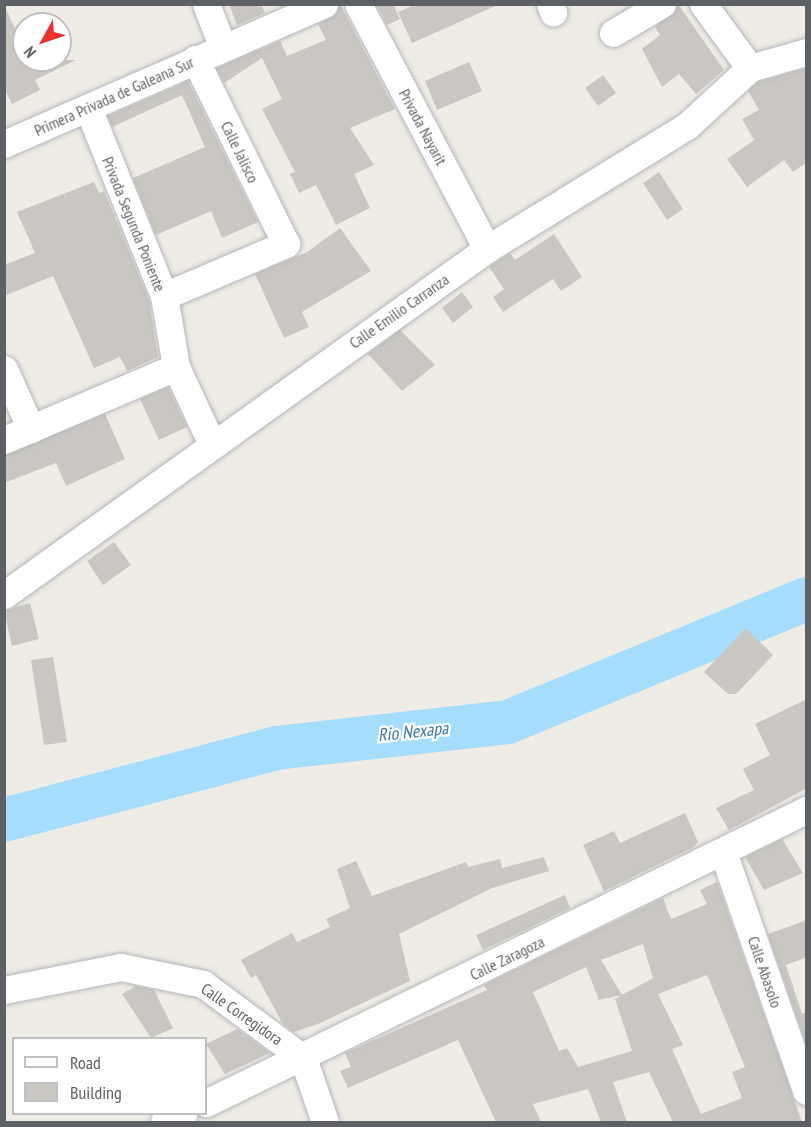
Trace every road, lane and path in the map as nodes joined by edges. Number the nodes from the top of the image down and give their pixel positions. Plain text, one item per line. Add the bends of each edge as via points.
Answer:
1 (206, 4) edge
2 (324, 4) edge
3 (358, 4) edge
4 (662, 4) edge
5 (702, 4) edge
6 (613, 33) dead end
7 (223, 48) junction
8 (807, 52) edge
9 (195, 59) junction
10 (750, 68) junction
11 (88, 108) junction
12 (4, 144) edge
13 (487, 249) junction
14 (164, 297) junction
15 (176, 367) junction
16 (4, 369) edge
17 (31, 429) junction
18 (4, 440) edge
19 (211, 442) junction
20 (4, 595) edge
21 (807, 810) edge
22 (723, 852) junction
23 (4, 990) edge
24 (303, 1058) junction
25 (807, 1091) edge
26 (207, 1103) edge
27 (179, 1115) edge
28 (164, 1122) edge
29 (325, 1122) edge

1 - 7 street
2 - 7 street, Primera Privada de Galeana Sur
3 - 13 street, Privada Nayarit
4 - 6 street
5 - 10 street
7 - 9 street, Primera Privada de Galeana Sur
8 - 10 street, Calle Emilio Carranza
9 - 11 street, Primera Privada de Galeana Sur
9 - 14 street, Calle Jalisco via 286,244
10 - 13 street, Calle Emilio Carranza via 687,126
11 - 12 street, Primera Privada de Galeana Sur
11 - 14 street, Privada Segunda Poniente
13 - 19 street, Calle Emilio Carranza
14 - 15 street, Privada Segunda Poniente
15 - 17 street
15 - 19 street, Privada Segunda Poniente
16 - 17 street
17 - 18 street
19 - 20 street, Calle Emilio Carranza
21 - 22 street, Calle Zaragoza
22 - 24 street, Calle Zaragoza
22 - 25 street, Calle Abasolo
23 - 24 street, Calle Corregidora via 121,967 203,984
24 - 26 street, Calle Zaragoza
24 - 29 street
27 - 28 street

